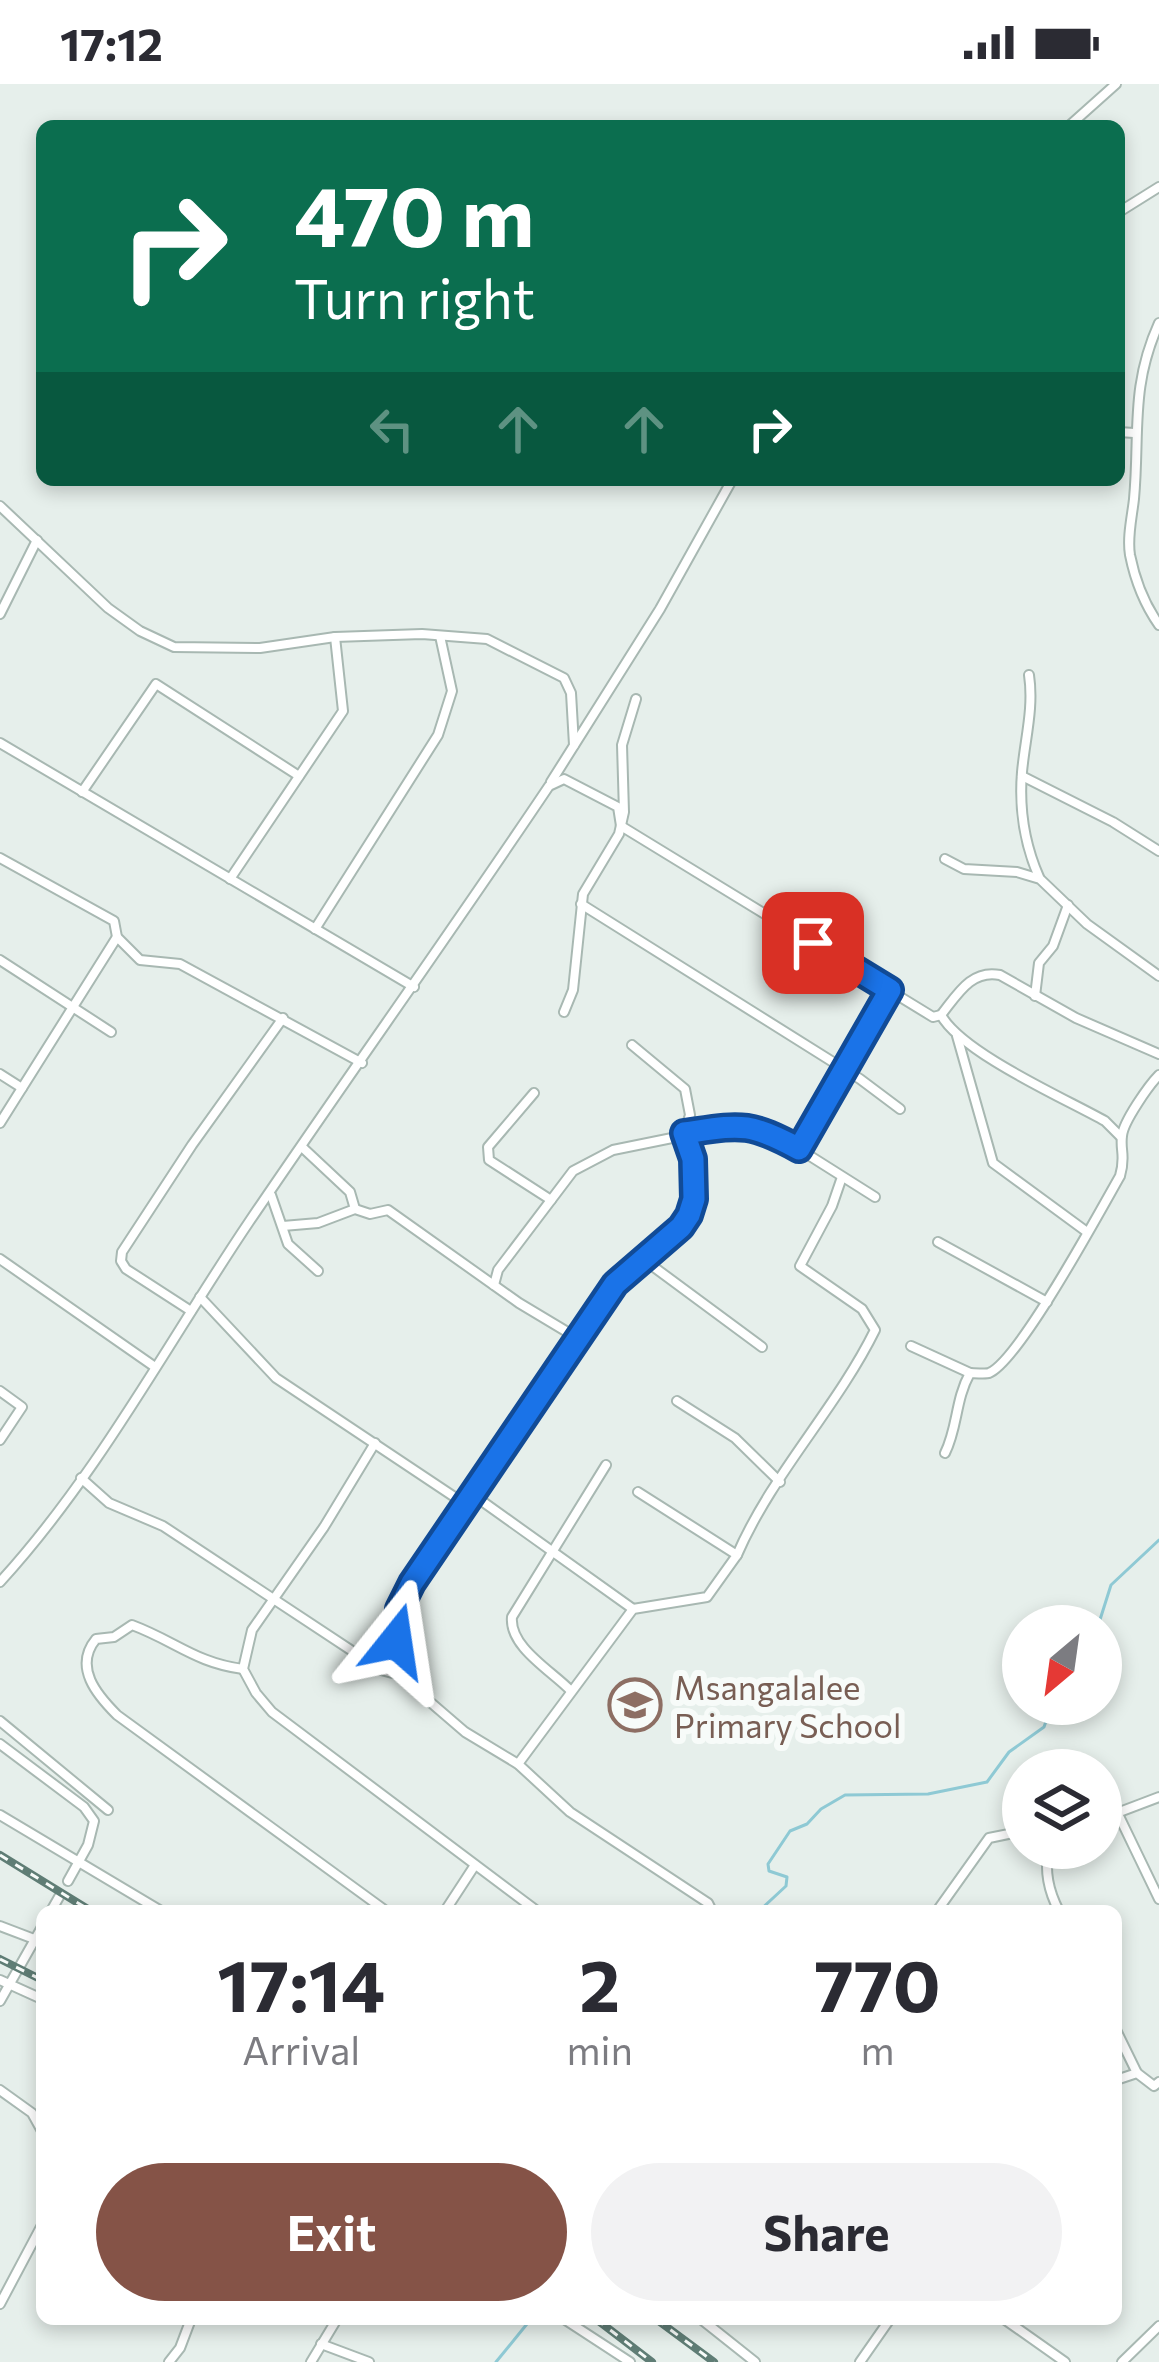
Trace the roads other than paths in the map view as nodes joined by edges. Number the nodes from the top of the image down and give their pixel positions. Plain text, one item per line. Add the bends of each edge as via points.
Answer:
1 (1116, 84) edge
2 (1076, 120) edge
3 (1159, 187) edge
4 (1125, 208) edge
5 (1159, 322) edge
6 (1125, 432) edge
7 (1134, 433) junction
8 (729, 486) edge
9 (0, 506) edge
10 (38, 540) junction
11 (0, 614) edge
12 (1159, 625) edge
13 (440, 636) junction
14 (334, 637) junction
15 (1030, 675) dead end
16 (636, 699) dead end
17 (0, 743) edge
18 (574, 746) junction
19 (299, 776) junction
20 (1022, 776) junction
21 (549, 785) junction
22 (82, 792) junction
23 (621, 826) junction
24 (1159, 851) edge
25 (0, 858) edge
26 (945, 859) dead end
27 (230, 879) junction
28 (1040, 879) junction
29 (581, 904) junction
30 (1068, 904) junction
31 (315, 929) junction
32 (117, 937) junction
33 (0, 960) edge
34 (1159, 976) edge
35 (414, 987) junction
36 (890, 990) junction
37 (1035, 996) junction
38 (72, 1006) junction
39 (564, 1012) dead end
40 (940, 1016) junction
41 (283, 1018) junction
42 (111, 1031) dead end
43 (956, 1035) junction
44 (632, 1045) dead end
45 (1159, 1054) edge
46 (362, 1063) junction
47 (846, 1071) junction
48 (0, 1074) edge
49 (1159, 1075) edge
50 (22, 1088) junction
51 (534, 1093) dead end
52 (900, 1109) dead end
53 (0, 1123) edge
54 (684, 1133) junction
55 (1121, 1138) junction
56 (302, 1148) junction
57 (799, 1149) junction
58 (842, 1177) junction
59 (270, 1193) junction
60 (875, 1197) dead end
61 (551, 1200) junction
62 (355, 1209) junction
63 (283, 1226) junction
64 (1087, 1233) junction
65 (938, 1242) dead end
66 (0, 1259) edge
67 (644, 1259) junction
68 (318, 1271) dead end
69 (494, 1285) junction
70 (200, 1297) junction
71 (1047, 1302) junction
72 (191, 1311) junction
73 (579, 1339) junction
74 (910, 1346) dead end
75 (762, 1347) dead end
76 (154, 1367) junction
77 (970, 1373) junction
78 (0, 1391) edge
79 (677, 1401) dead end
80 (0, 1440) edge
81 (375, 1443) junction
82 (945, 1453) dead end
83 (606, 1465) dead end
84 (81, 1478) junction
85 (780, 1482) junction
86 (638, 1492) dead end
87 (472, 1494) junction
88 (465, 1504) junction
89 (554, 1553) junction
90 (737, 1555) junction
91 (0, 1582) edge
92 (272, 1600) junction
93 (634, 1610) junction
94 (243, 1669) junction
95 (405, 1677) junction
96 (571, 1691) junction
97 (0, 1720) edge
98 (0, 1744) edge
99 (518, 1764) junction
100 (1159, 1797) edge
101 (108, 1810) dead end
102 (1122, 1812) edge
103 (0, 1815) edge
104 (1122, 1822) edge
105 (1002, 1835) edge
106 (80, 1860) junction
107 (475, 1865) junction
108 (1045, 1869) edge
109 (68, 1881) dead end
110 (59, 1897) dead end
111 (1159, 1899) edge
112 (54, 1905) edge
113 (151, 1905) edge
114 (378, 1905) edge
115 (449, 1905) edge
116 (529, 1905) edge
117 (709, 1905) edge
118 (941, 1905) edge
119 (1056, 1905) edge
120 (0, 1926) edge
121 (36, 1940) edge
122 (36, 1945) edge
123 (5, 1982) edge
124 (36, 1997) edge
125 (0, 2001) edge
126 (1122, 2042) edge
127 (1137, 2073) junction
128 (1122, 2078) edge
129 (1159, 2082) edge
130 (0, 2090) edge
131 (36, 2120) edge
132 (36, 2236) edge
133 (0, 2303) edge
134 (189, 2325) edge
135 (334, 2325) edge
136 (573, 2325) edge
137 (709, 2325) edge
138 (886, 2325) edge
139 (1013, 2325) edge
140 (1159, 2326) edge
141 (321, 2344) junction
142 (169, 2362) edge
143 (311, 2362) edge
144 (369, 2362) edge
145 (630, 2362) edge
146 (755, 2362) edge
147 (860, 2362) edge
148 (1065, 2362) edge
149 (1122, 2362) edge

1 - 2 street
3 - 4 street
5 - 7 street
6 - 7 street
7 - 12 street via 1129,550
8 - 18 street
9 - 10 street
10 - 11 street
10 - 14 street via 108,608 174,647 260,648
13 - 14 street
13 - 18 street via 487,639 564,677
13 - 31 street via 452,691 438,735
14 - 19 street via 343,711
15 - 20 street
16 - 23 street via 622,746
17 - 22 street
18 - 21 street
19 - 22 street via 156,685
19 - 27 street
20 - 24 street
20 - 28 street via 1026,848
21 - 23 street via 564,779 618,807
21 - 35 street
22 - 27 street
23 - 29 street
23 - 36 street
25 - 32 street via 114,921
26 - 28 street
27 - 31 street
28 - 30 street
29 - 39 street
29 - 47 street
30 - 34 street
30 - 37 street via 1039,963
31 - 35 street
32 - 38 street
32 - 41 street via 140,960 180,964
33 - 38 street
35 - 46 street
36 - 40 street
36 - 47 street
37 - 40 street via 987,973 969,980
37 - 45 street
38 - 42 street
38 - 50 street
40 - 43 street
41 - 46 street
41 - 72 street via 122,1252 126,1269
43 - 55 street
43 - 64 street via 993,1163
44 - 54 street via 685,1089
46 - 56 street
47 - 52 street
47 - 57 street
48 - 50 street
49 - 55 street
50 - 53 street
51 - 61 street via 488,1147 488,1160
54 - 57 street via 741,1124
54 - 61 street via 613,1150 573,1171
54 - 67 street via 693,1159 689,1215
55 - 64 street via 1120,1176
56 - 59 street
56 - 62 street via 350,1192
57 - 58 street
58 - 60 street
58 - 85 street via 800,1266 862,1309 875,1330
59 - 63 street
59 - 70 street
61 - 69 street
62 - 63 street
62 - 69 street via 401,1216
63 - 68 street via 288,1244
64 - 71 street
65 - 71 street
66 - 76 street
67 - 73 street via 615,1284
67 - 75 street
69 - 73 street
70 - 72 street
70 - 81 street via 276,1378
71 - 77 street via 1004,1361 988,1374
72 - 76 street
73 - 87 street
74 - 77 street
76 - 84 street
77 - 82 street
78 - 80 street via 22,1407
79 - 85 street via 735,1438
81 - 88 street
81 - 92 street
83 - 89 street
84 - 91 street
84 - 92 street
85 - 90 street
86 - 90 street
87 - 88 street
87 - 89 street
88 - 95 street via 399,1609
89 - 93 street
89 - 96 street via 511,1628
90 - 93 street via 707,1597
92 - 94 street via 252,1630
92 - 95 street
93 - 96 street
94 - 107 street via 272,1712
94 - 114 street via 212,1665 132,1625 97,1639 87,1657 93,1691 117,1715
95 - 99 street via 465,1732
96 - 99 street
97 - 101 street
98 - 106 street via 94,1821
99 - 117 street via 570,1812
100 - 102 street
103 - 106 street
104 - 111 street
105 - 118 street via 989,1838
106 - 109 street
106 - 113 street
107 - 115 street
107 - 116 street
108 - 119 street
110 - 112 street
120 - 121 street
122 - 123 street
123 - 124 street
123 - 125 street
126 - 127 street
127 - 128 street
127 - 129 street
130 - 131 street
132 - 133 street
134 - 142 street
135 - 141 street
136 - 145 street
137 - 146 street
138 - 147 street
139 - 148 street
140 - 149 street
141 - 143 street
141 - 144 street

